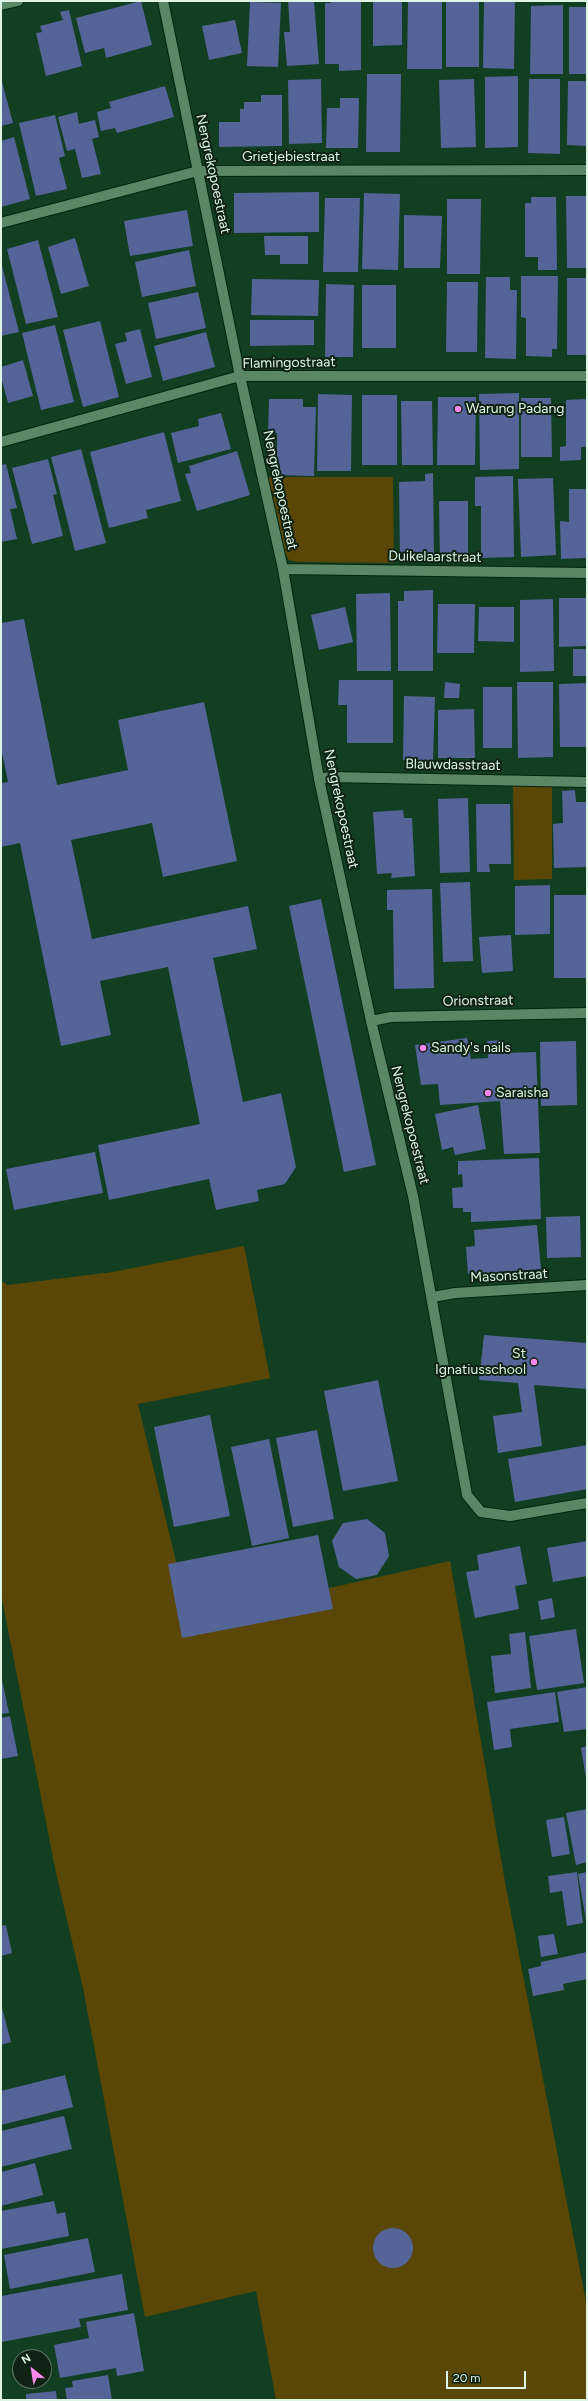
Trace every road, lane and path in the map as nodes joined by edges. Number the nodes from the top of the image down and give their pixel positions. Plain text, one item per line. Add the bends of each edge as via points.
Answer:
1 (18, 1) edge
2 (164, 1) edge
3 (1, 5) edge
4 (587, 170) edge
5 (198, 171) junction
6 (1, 223) edge
7 (240, 376) junction
8 (587, 376) edge
9 (1, 442) edge
10 (283, 569) junction
11 (587, 573) edge
12 (319, 779) junction
13 (587, 782) edge
14 (587, 1013) edge
15 (371, 1021) junction
16 (587, 1285) edge
17 (433, 1297) junction
18 (587, 1503) edge

1 - 3 street
2 - 5 street, Nengrekopoestraat
4 - 5 street, Grietjebiestraat
5 - 6 street, Grietjebiestraat
5 - 7 street, Nengrekopoestraat
7 - 8 street, Flamingostraat
7 - 9 street, Flamingostraat
7 - 10 street, Nengrekopoestraat
10 - 11 street, Duikelaarstraat
10 - 12 street, Nengrekopoestraat
12 - 13 street, Blauwdasstraat via 330,777
12 - 15 street, Nengrekopoestraat
14 - 15 street, Orionstraat via 391,1017
15 - 17 street, Nengrekopoestraat via 413,1196
16 - 17 street, Masonstraat via 455,1293
17 - 18 street, Nengrekopoestraat via 467,1495 481,1512 510,1516

